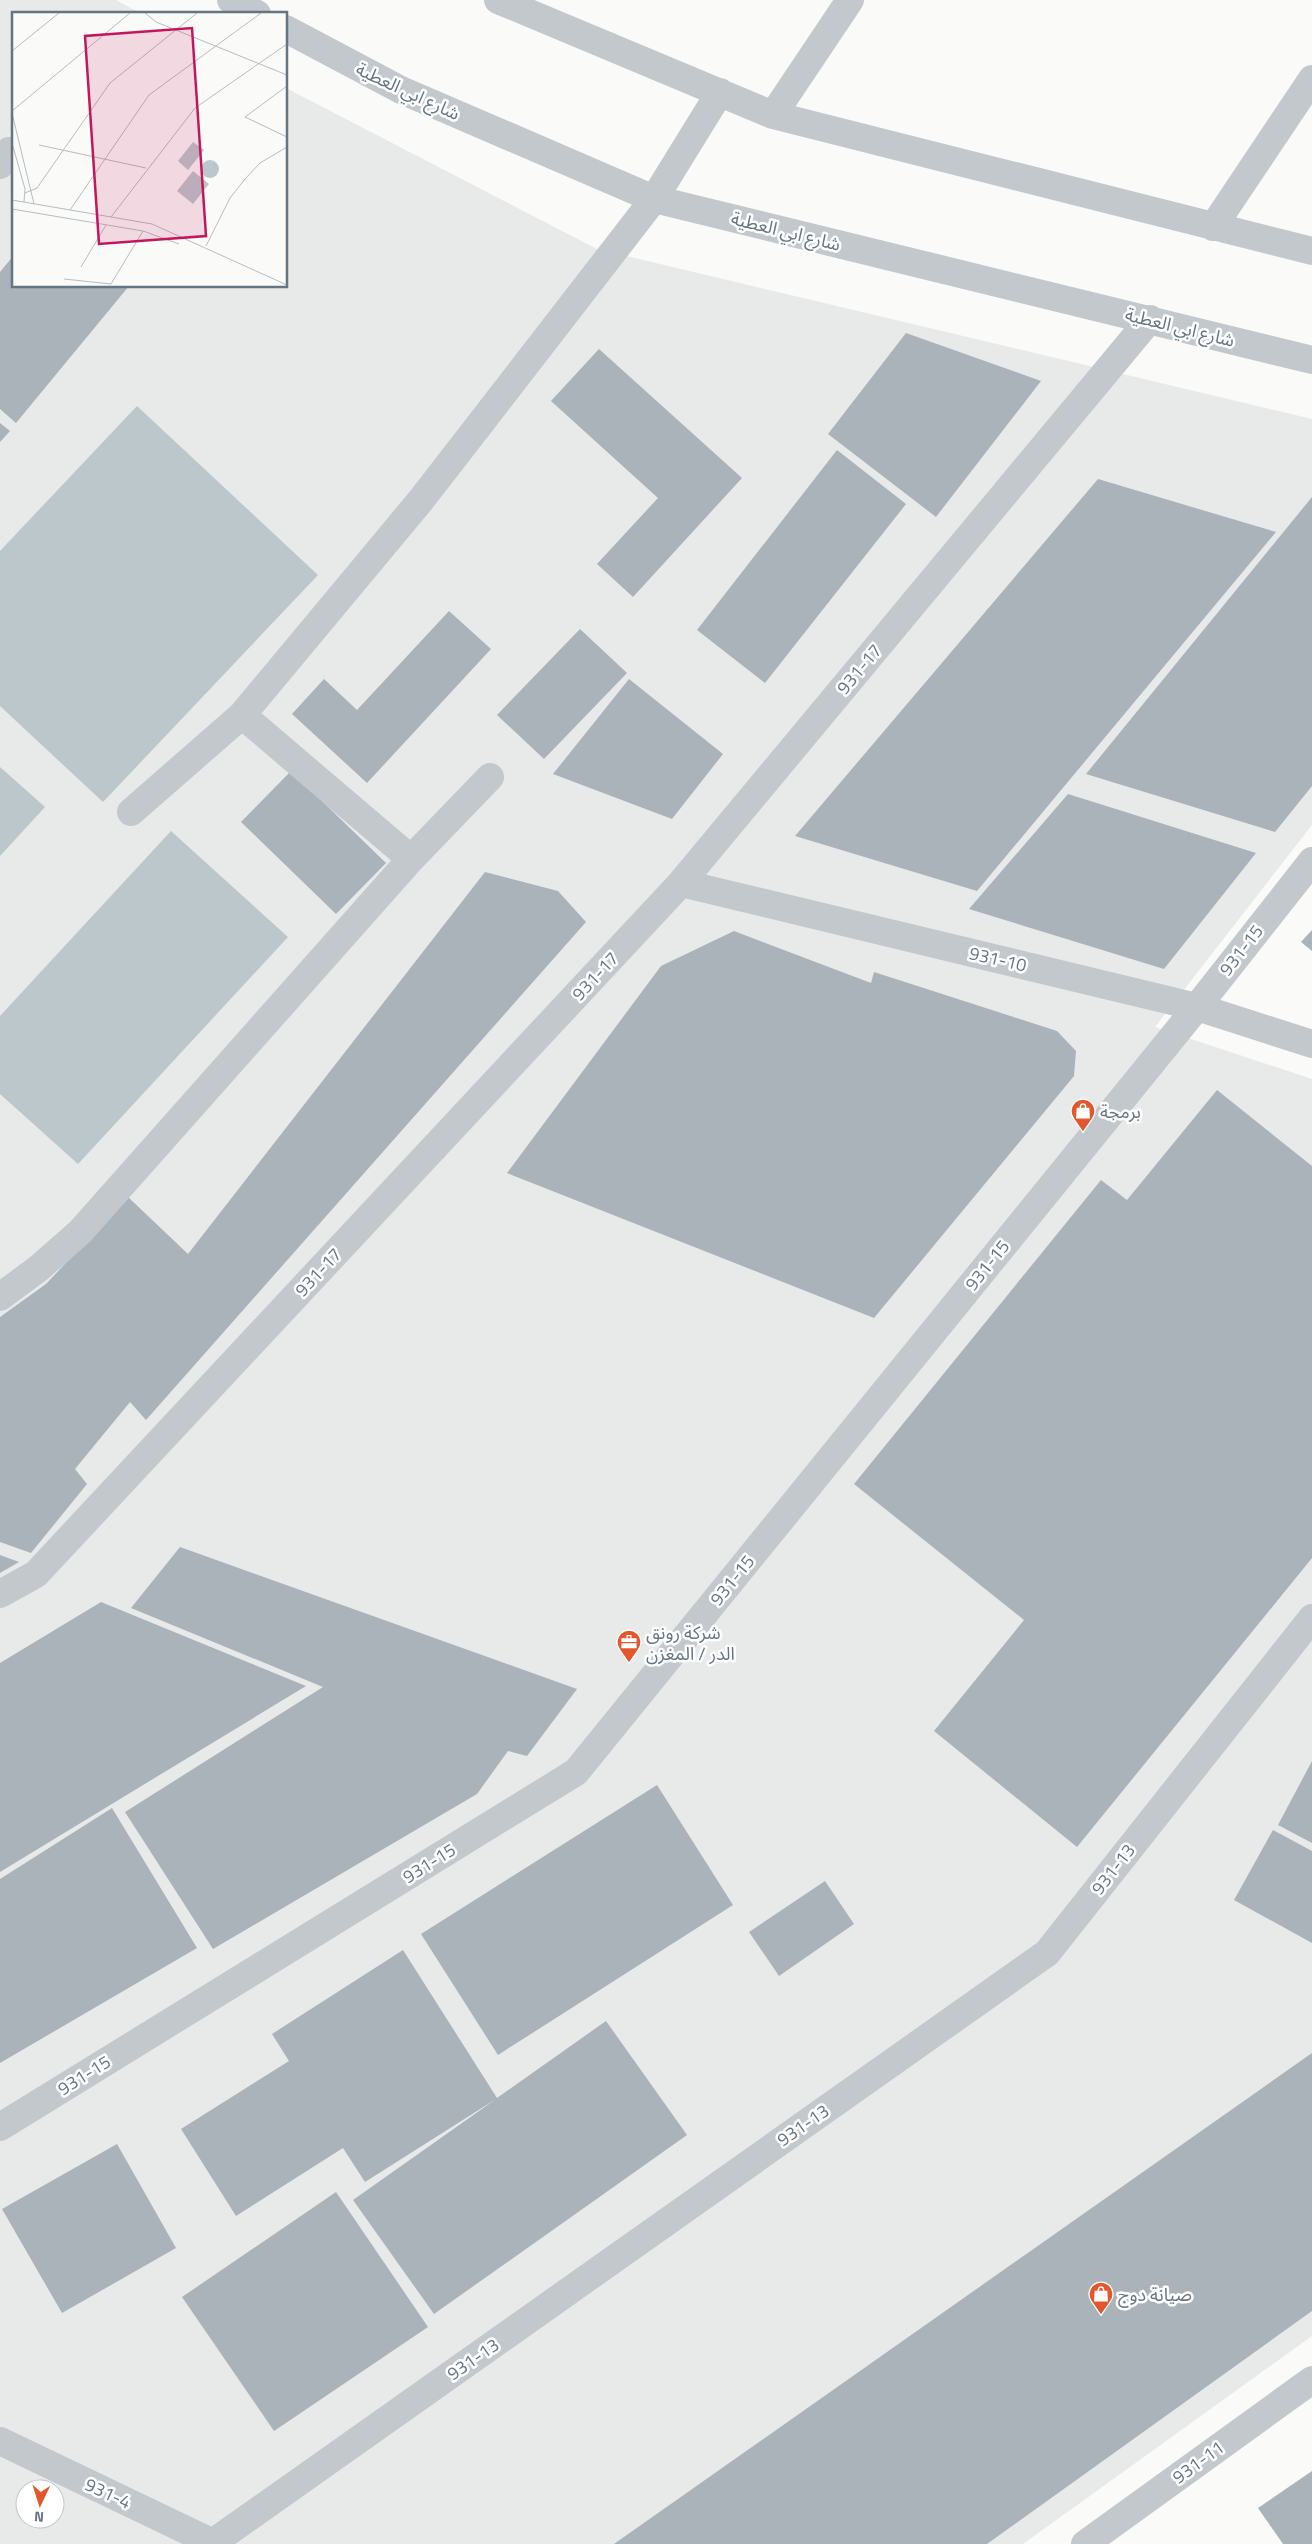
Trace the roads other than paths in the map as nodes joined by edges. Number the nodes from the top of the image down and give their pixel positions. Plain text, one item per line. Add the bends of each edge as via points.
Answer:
1 (231, 0) edge
2 (498, 0) edge
3 (850, 0) edge
4 (253, 12) edge
5 (288, 30) edge
6 (1312, 79) edge
7 (720, 92) junction
8 (773, 115) junction
9 (654, 199) junction
10 (1213, 227) junction
11 (1312, 251) edge
12 (1150, 319) junction
13 (1312, 360) edge
14 (242, 715) junction
15 (490, 777) dead end
16 (131, 812) dead end
17 (411, 859) junction
18 (1312, 860) edge
19 (681, 883) junction
20 (1197, 1007) junction
21 (1312, 1044) edge
22 (0, 1297) edge
23 (0, 1594) edge
24 (1312, 1618) edge
25 (0, 2127) edge
26 (1312, 2380) edge
27 (0, 2441) edge
28 (213, 2544) edge
29 (1085, 2544) edge

1 - 4 street
2 - 7 street
3 - 8 street
5 - 9 street, شارع ابي العطية via 400,90
6 - 10 street
7 - 8 street
7 - 9 street
8 - 10 street
9 - 12 street, شارع ابي العطية
9 - 14 street via 421,500
10 - 11 street
12 - 13 street, شارع ابي العطية
12 - 19 street, 931-17
14 - 16 street
14 - 17 street
15 - 17 street
17 - 22 street via 80,1232
18 - 20 street, 931-15
19 - 20 street, 931-10
19 - 23 street, 931-17 via 36,1574
20 - 21 street, 931-10
20 - 25 street, 931-15 via 576,1772
24 - 28 street, 931-13 via 1047,1953
26 - 29 street, 931-11
27 - 28 street, 931-4

